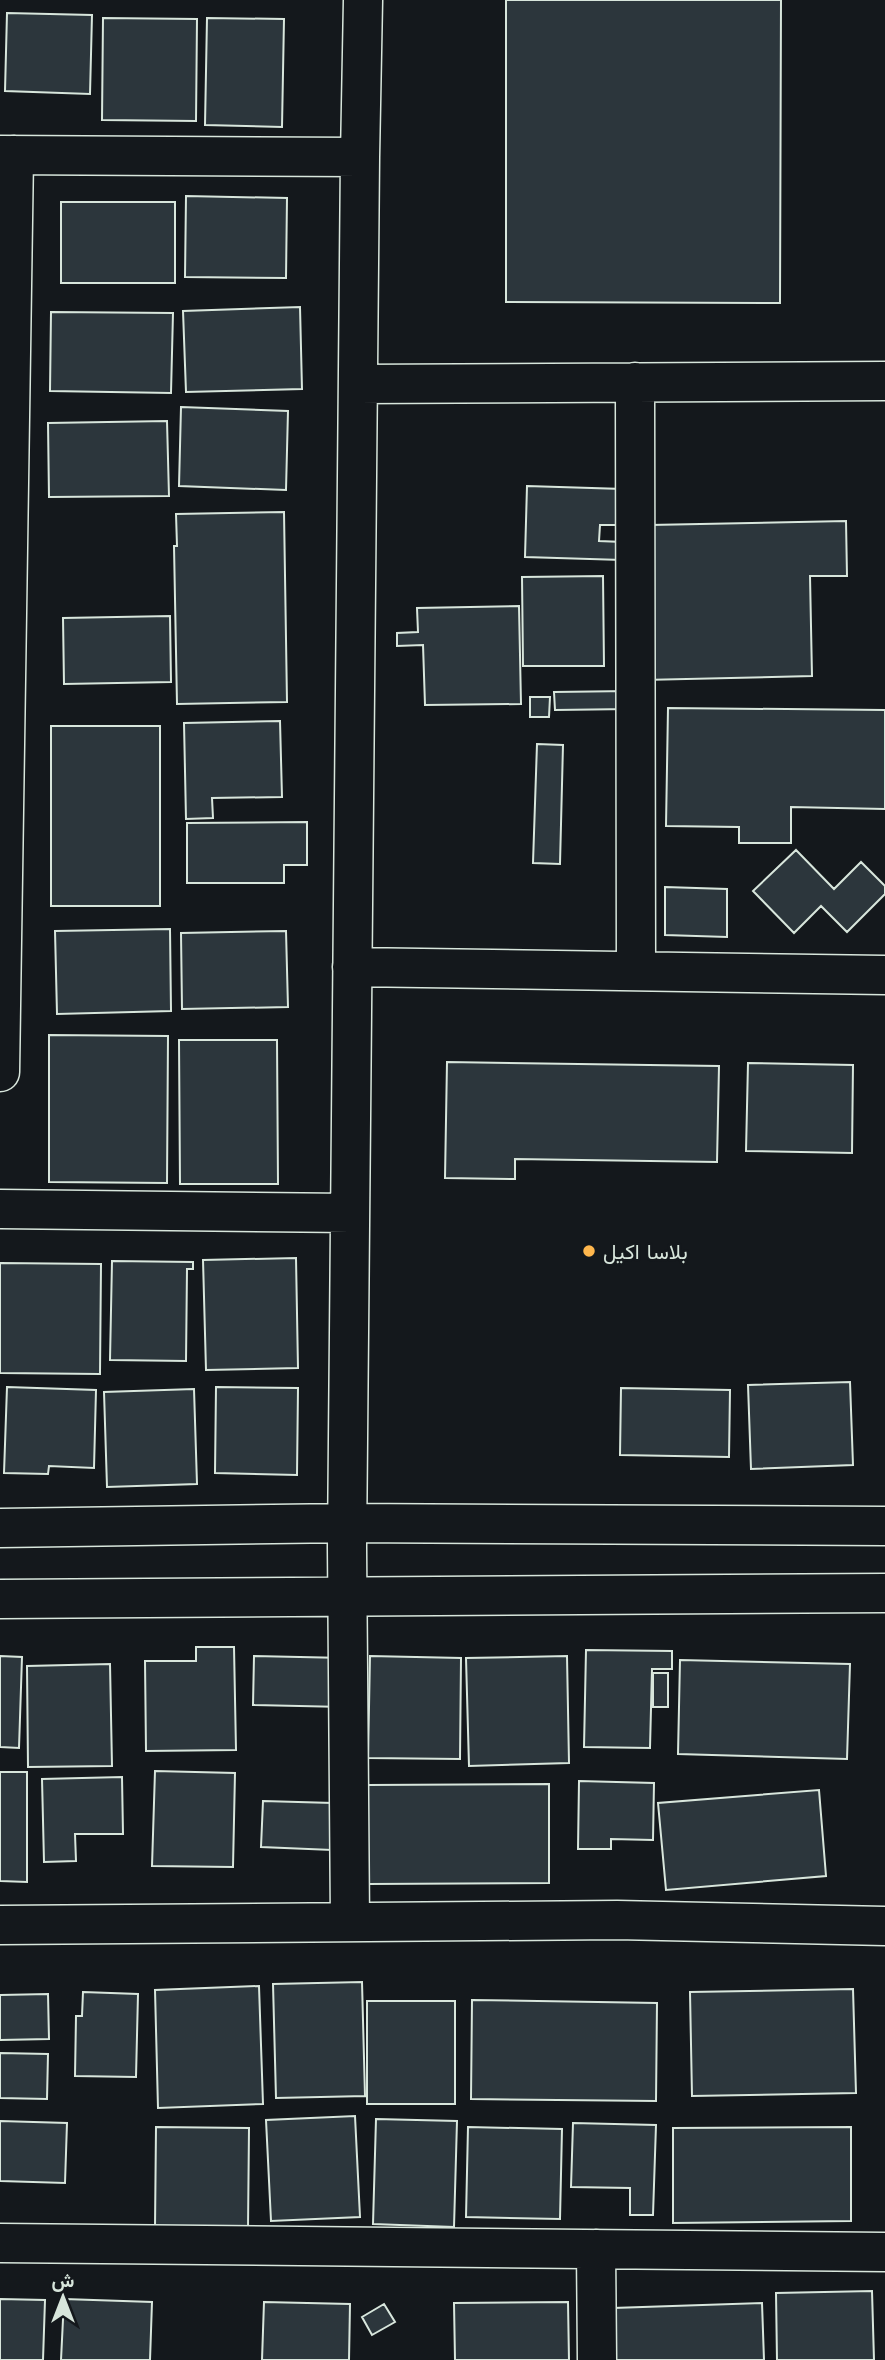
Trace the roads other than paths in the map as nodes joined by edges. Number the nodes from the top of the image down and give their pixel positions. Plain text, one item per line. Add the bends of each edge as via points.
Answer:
1 (363, 0) edge
2 (7, 155) edge
3 (360, 157) junction
4 (885, 381) edge
5 (635, 382) junction
6 (358, 384) junction
7 (4, 518) edge
8 (2, 806) edge
9 (352, 967) junction
10 (636, 971) junction
11 (885, 975) edge
12 (0, 1072) edge
13 (0, 1209) edge
14 (350, 1213) junction
15 (348, 1523) junction
16 (885, 1526) edge
17 (0, 1528) edge
18 (885, 1594) edge
19 (349, 1597) junction
20 (0, 1599) edge
21 (350, 1922) junction
22 (0, 1925) edge
23 (885, 1926) edge
24 (0, 2243) edge
25 (596, 2249) junction
26 (885, 2252) edge
27 (597, 2360) edge

1 - 3 street
2 - 3 street
2 - 7 street
3 - 6 street
4 - 5 street
5 - 6 street
5 - 10 street
6 - 9 street
7 - 8 street
8 - 12 street
9 - 10 street
9 - 14 street
10 - 11 street
13 - 14 street
14 - 15 street
15 - 16 street
15 - 17 street
15 - 19 street
18 - 19 street
19 - 20 street
19 - 21 street
21 - 22 street
21 - 23 street via 617,1920
24 - 25 street
25 - 26 street
25 - 27 street

